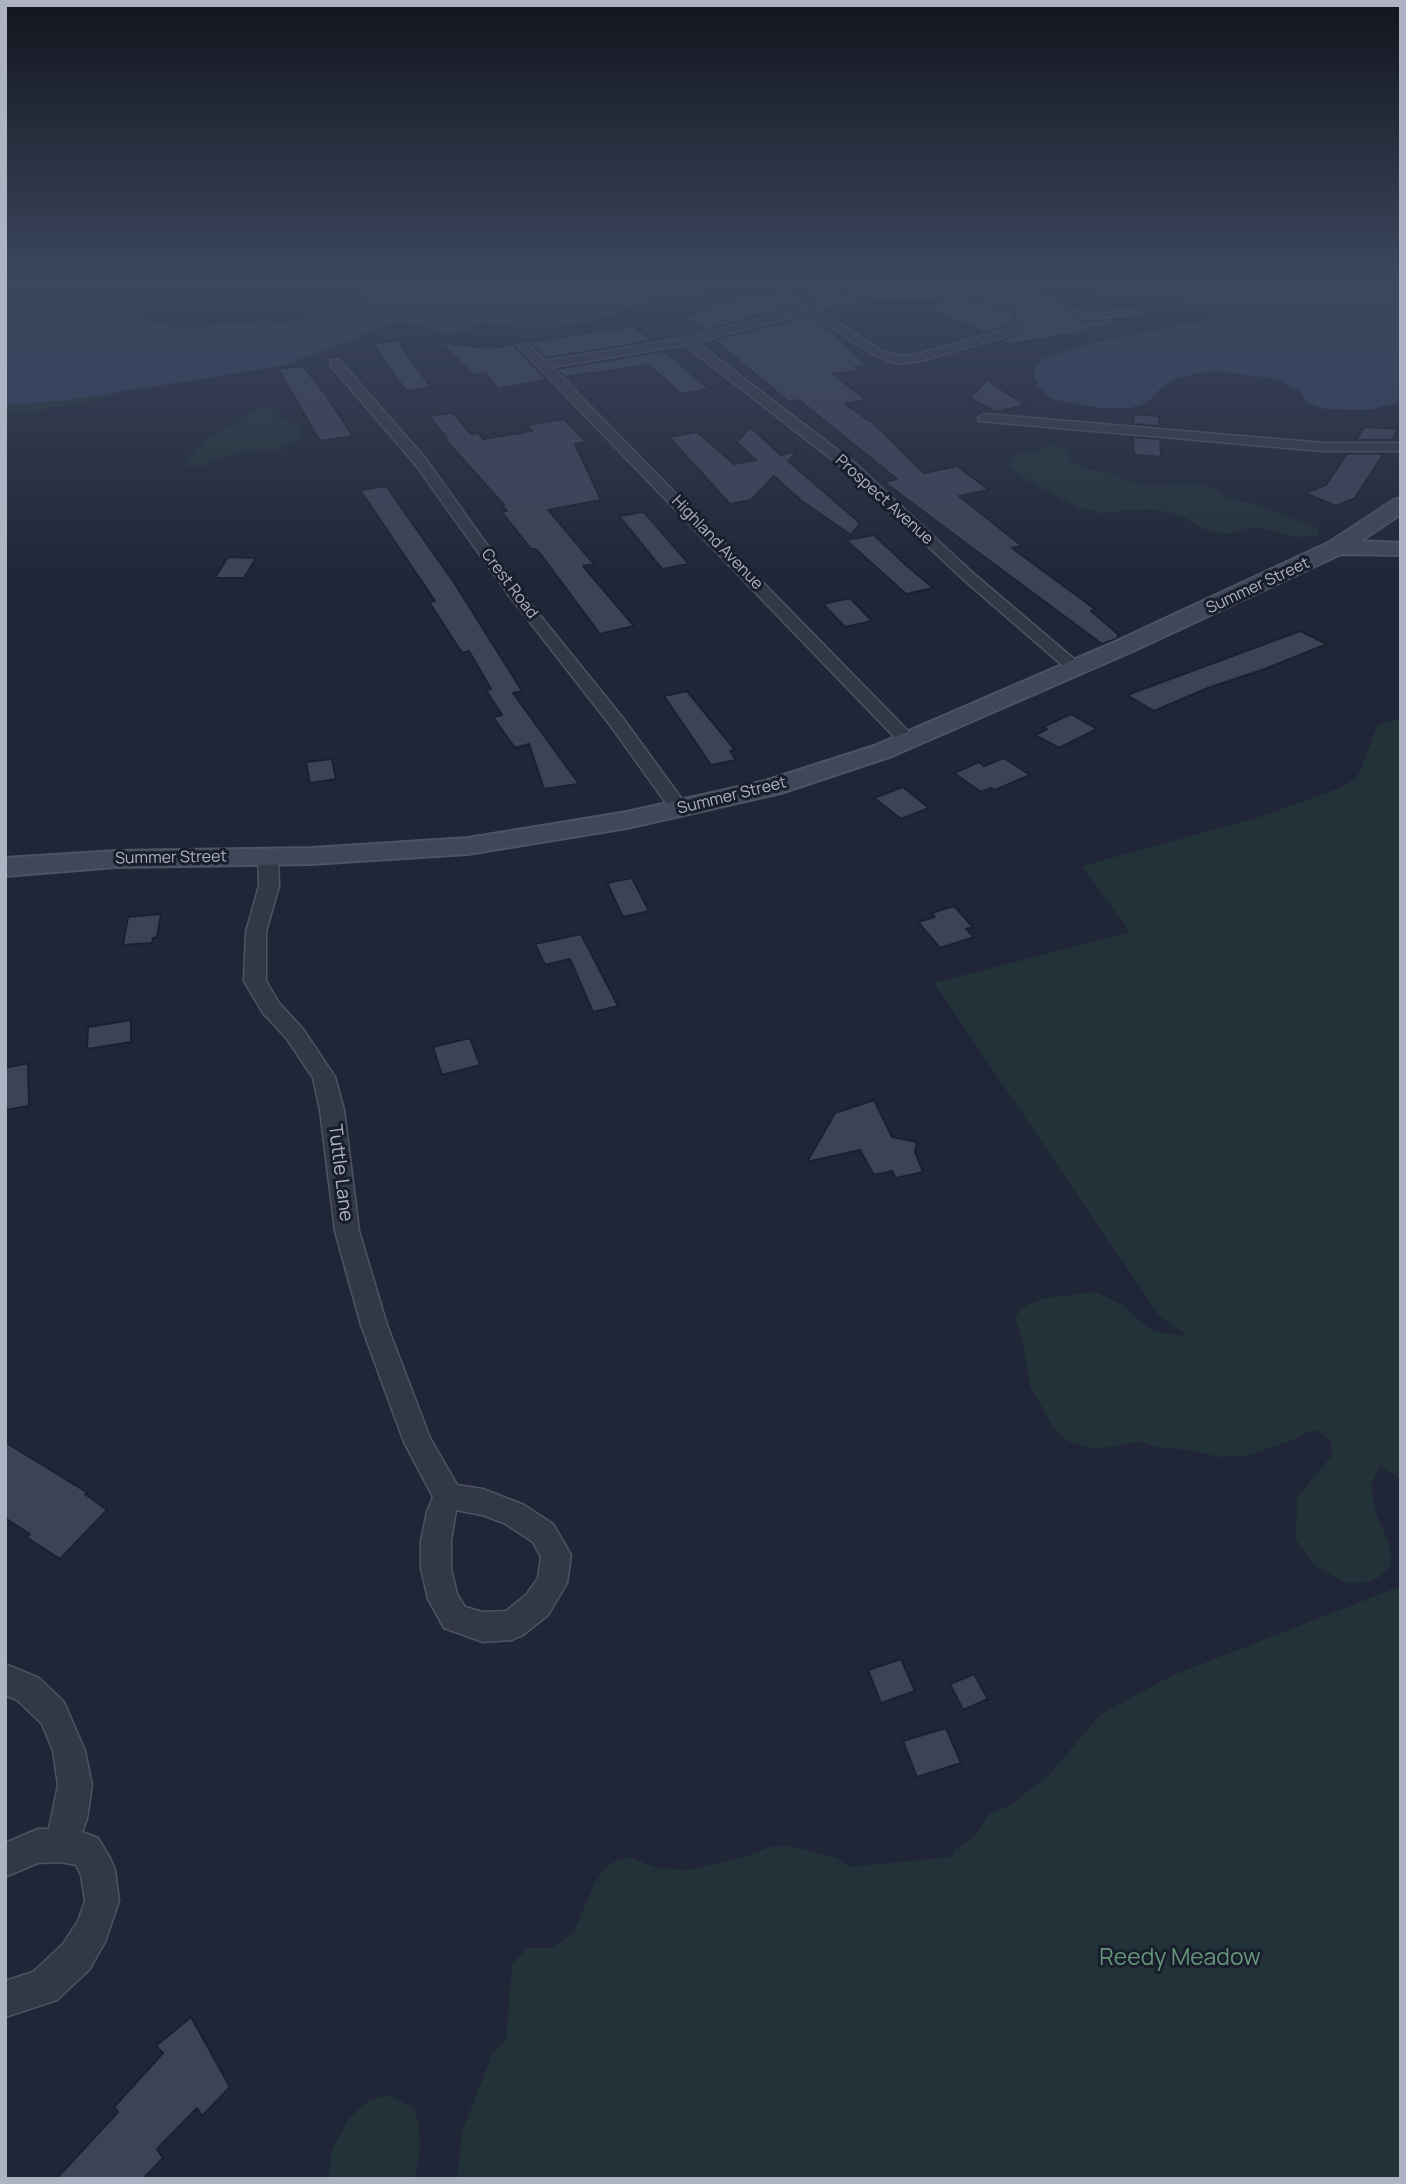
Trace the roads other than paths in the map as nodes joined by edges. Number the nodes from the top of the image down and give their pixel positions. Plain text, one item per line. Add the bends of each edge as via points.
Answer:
1 (351, 382) edge
2 (560, 382) edge
3 (740, 382) edge
4 (984, 418) dead end
5 (1401, 447) edge
6 (1401, 503) edge
7 (1338, 547) junction
8 (1401, 549) edge
9 (1075, 668) junction
10 (908, 741) junction
11 (680, 809) junction
12 (268, 857) junction
13 (5, 867) edge
14 (448, 1496) junction
15 (5, 1679) edge
16 (60, 1845) junction
17 (5, 1860) edge
18 (5, 1999) edge

1 - 11 street, Crest Road via 420,461 513,592
2 - 10 street, Highland Avenue
3 - 9 street, Prospect Avenue via 852,468 969,578
4 - 5 street via 1323,447
6 - 7 main road, Summer Street
7 - 8 main road
7 - 9 main road, Summer Street
9 - 10 main road, Summer Street
10 - 11 main road, Summer Street via 787,783
11 - 12 main road, Summer Street via 468,846
12 - 13 main road, Summer Street via 116,859
12 - 14 street, Tuttle Lane via 269,886 256,932 255,981 324,1077 348,1231 374,1325 418,1442
14 - 14 street via 514,1514 543,1532 556,1555 552,1583 537,1605 512,1625 483,1627 455,1618 443,1599 436,1541
15 - 16 street via 28,1689 53,1713 69,1751 75,1785 71,1819
16 - 17 street via 38,1846
16 - 18 street via 86,1850 98,1870 102,1902 93,1930 76,1957 44,1987

